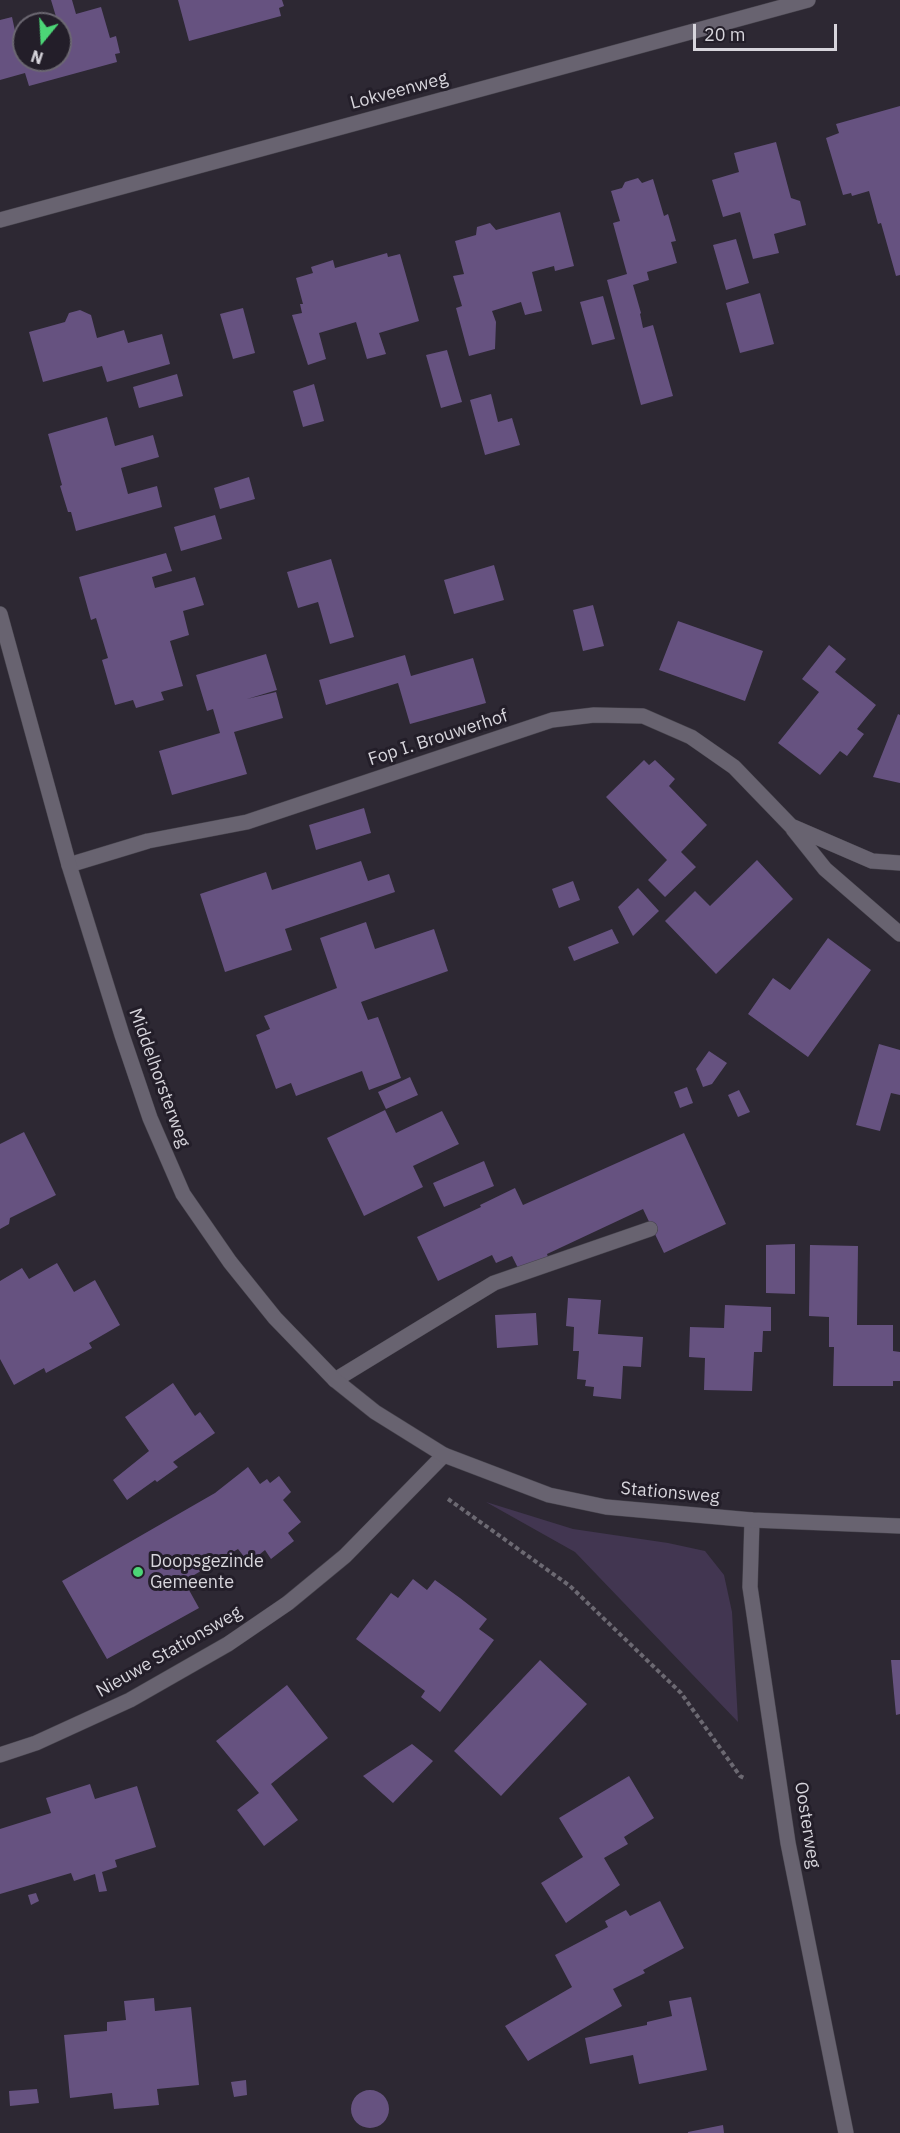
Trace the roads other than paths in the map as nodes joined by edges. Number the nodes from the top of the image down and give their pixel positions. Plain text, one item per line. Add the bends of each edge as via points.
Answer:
1 (808, 0) edge
2 (0, 220) edge
3 (0, 614) edge
4 (791, 826) junction
5 (900, 863) edge
6 (69, 865) junction
7 (900, 934) edge
8 (650, 1228) dead end
9 (335, 1380) junction
10 (444, 1455) junction
11 (752, 1520) junction
12 (900, 1526) edge
13 (0, 1755) edge
14 (846, 2133) edge

1 - 2 street, Lokveenweg
3 - 6 street, Middelhorsterweg
4 - 5 street, Fop I. Brouwerhof via 872,861
4 - 6 street, Fop I. Brouwerhof via 734,767 691,737 643,716 594,716 552,720 247,822 147,841
4 - 7 street, Fop I. Brouwerhof via 825,869
6 - 9 street, Middelhorsterweg via 150,1118 183,1194 275,1318
8 - 9 street via 494,1283
9 - 10 street, Middelhorsterweg via 375,1412
10 - 11 street, Stationsweg via 499,1478 572,1500
10 - 13 street, Nieuwe Stationsweg via 345,1556 288,1603 228,1644 130,1700
11 - 12 street, Stationsweg
11 - 14 street, Oosterweg via 750,1587 788,1843

